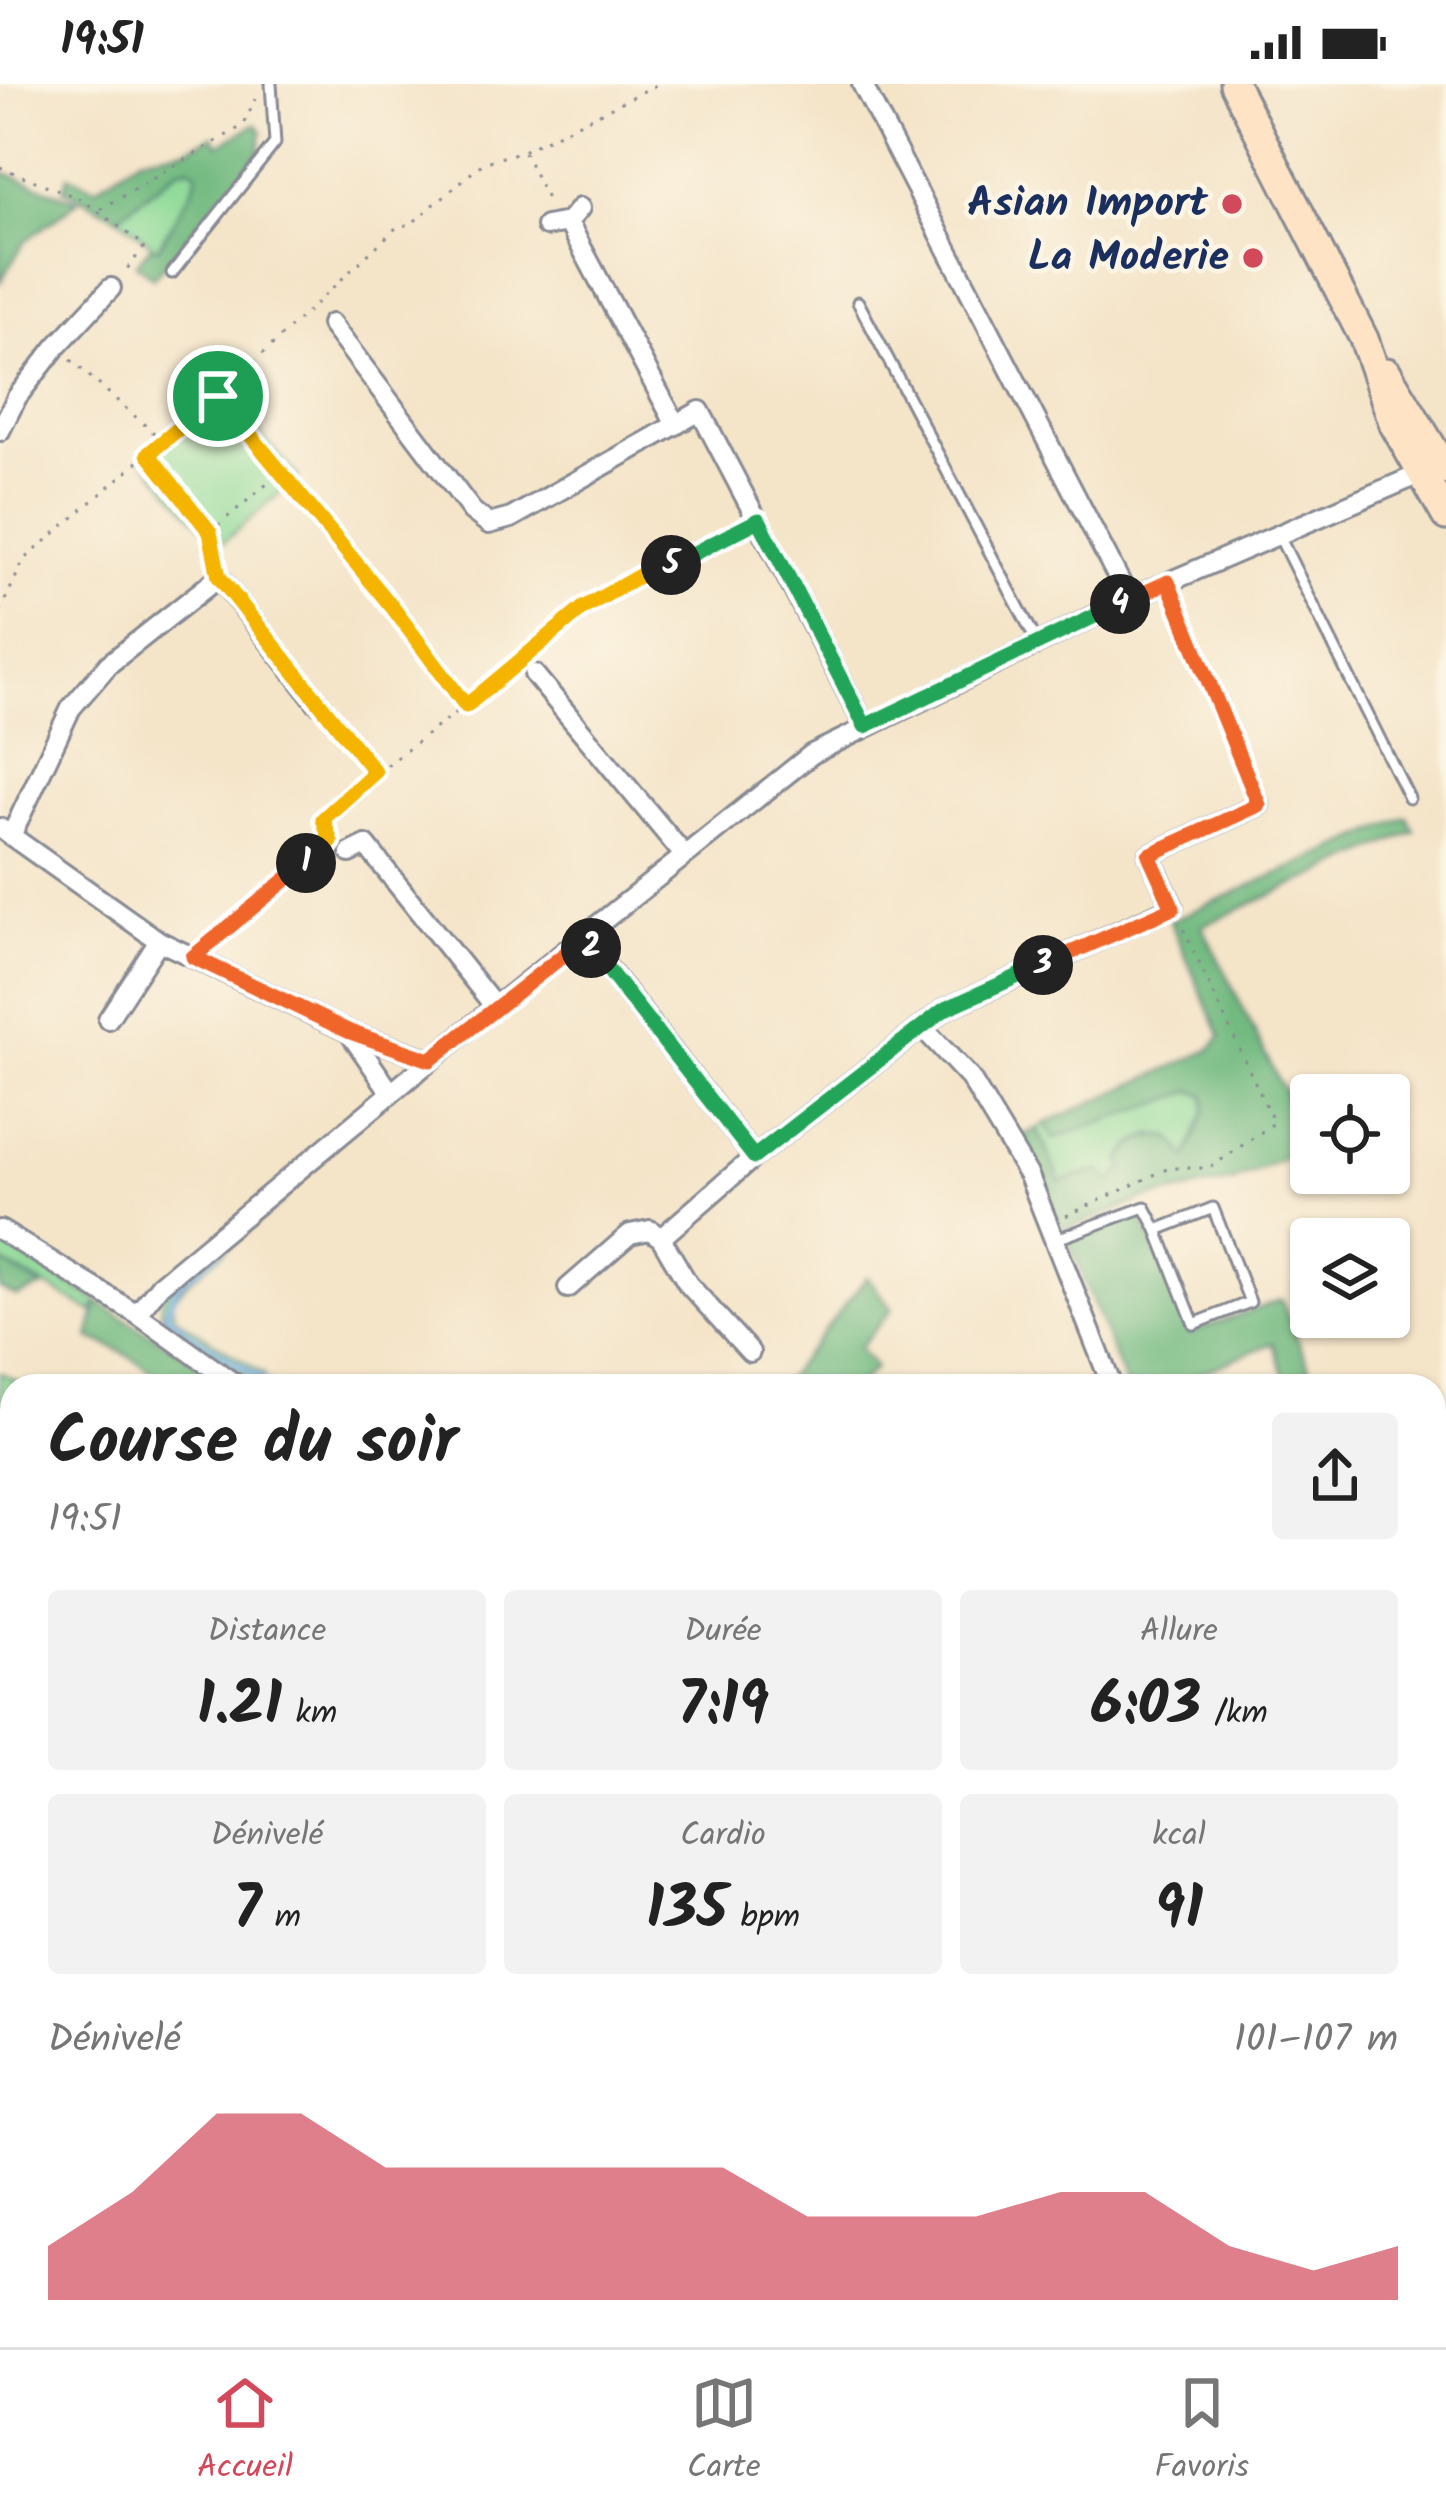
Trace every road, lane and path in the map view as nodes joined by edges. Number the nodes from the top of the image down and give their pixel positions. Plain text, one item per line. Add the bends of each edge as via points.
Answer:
1 (260, 84) edge
2 (271, 84) edge
3 (658, 84) edge
4 (1234, 84) edge
5 (864, 85) edge
6 (523, 151) junction
7 (0, 167) edge
8 (100, 209) junction
9 (563, 220) joint
10 (172, 273) dead end
11 (111, 288) joint
12 (858, 302) dead end
13 (331, 324) dead end
14 (56, 347) junction
15 (218, 396) junction
16 (676, 425) junction
17 (0, 431) edge
18 (164, 442) junction
19 (148, 454) junction
20 (1436, 469) edge
21 (280, 472) junction
22 (1446, 515) edge
23 (759, 520) junction
24 (210, 532) junction
25 (1278, 534) junction
26 (219, 577) junction
27 (1168, 582) junction
28 (1129, 599) junction
29 (0, 611) edge
30 (1036, 642) junction
31 (534, 674) dead end
32 (317, 703) joint
33 (466, 706) junction
34 (865, 726) junction
35 (375, 772) junction
36 (1409, 798) dead end
37 (1259, 805) joint
38 (5, 832) edge
39 (350, 853) dead end
40 (684, 855) junction
41 (1173, 908) junction
42 (584, 939) junction
43 (159, 940) junction
44 (193, 957) junction
45 (495, 1007) junction
46 (107, 1018) dead end
47 (923, 1028) junction
48 (350, 1032) junction
49 (430, 1060) junction
50 (391, 1093) junction
51 (754, 1157) junction
52 (1157, 1230) junction
53 (0, 1231) edge
54 (1051, 1232) junction
55 (661, 1238) junction
56 (568, 1288) dead end
57 (137, 1314) junction
58 (750, 1352) dead end
59 (221, 1374) edge
60 (1107, 1374) edge

1 - 8 path via 244,125
2 - 10 lane via 275,143
3 - 6 path
4 - 20 main road via 1364,339 1394,425
5 - 28 street
6 - 9 path
6 - 15 path via 483,163 397,227
7 - 8 path
8 - 11 path via 145,246
9 - 16 street
11 - 14 street
12 - 30 lane
13 - 16 street via 489,524
14 - 17 street
14 - 18 path
15 - 18 path
15 - 21 path
16 - 23 street via 700,411
18 - 19 path
19 - 24 path
19 - 29 path via 24,560
20 - 22 main road
20 - 25 street
21 - 24 path
21 - 33 path
23 - 33 path via 583,608
23 - 34 street
24 - 26 path
25 - 27 street
25 - 36 lane
26 - 32 street
26 - 38 street via 110,664 71,708
27 - 28 street
27 - 37 path
28 - 30 street
30 - 34 street
31 - 40 street
32 - 35 path
33 - 35 path
34 - 40 street via 812,754
35 - 44 path via 323,819 331,842
37 - 41 street via 1149,855
38 - 43 street
39 - 45 street via 366,845
40 - 42 street
41 - 47 street via 945,1009
41 - 54 path via 1274,1123 1210,1168 1169,1168
42 - 45 street
42 - 51 street
43 - 44 street
43 - 46 street
44 - 48 street
45 - 49 street
47 - 51 street
47 - 54 street via 970,1078 1029,1176
48 - 49 street
48 - 50 street
49 - 50 street
50 - 57 street via 160,1285
51 - 55 street
52 - 52 lane via 1214,1208 1250,1302 1194,1324
52 - 54 lane via 1145,1207
53 - 57 street
54 - 60 street
55 - 56 street via 650,1230 630,1234
55 - 58 street via 688,1284
57 - 59 street

